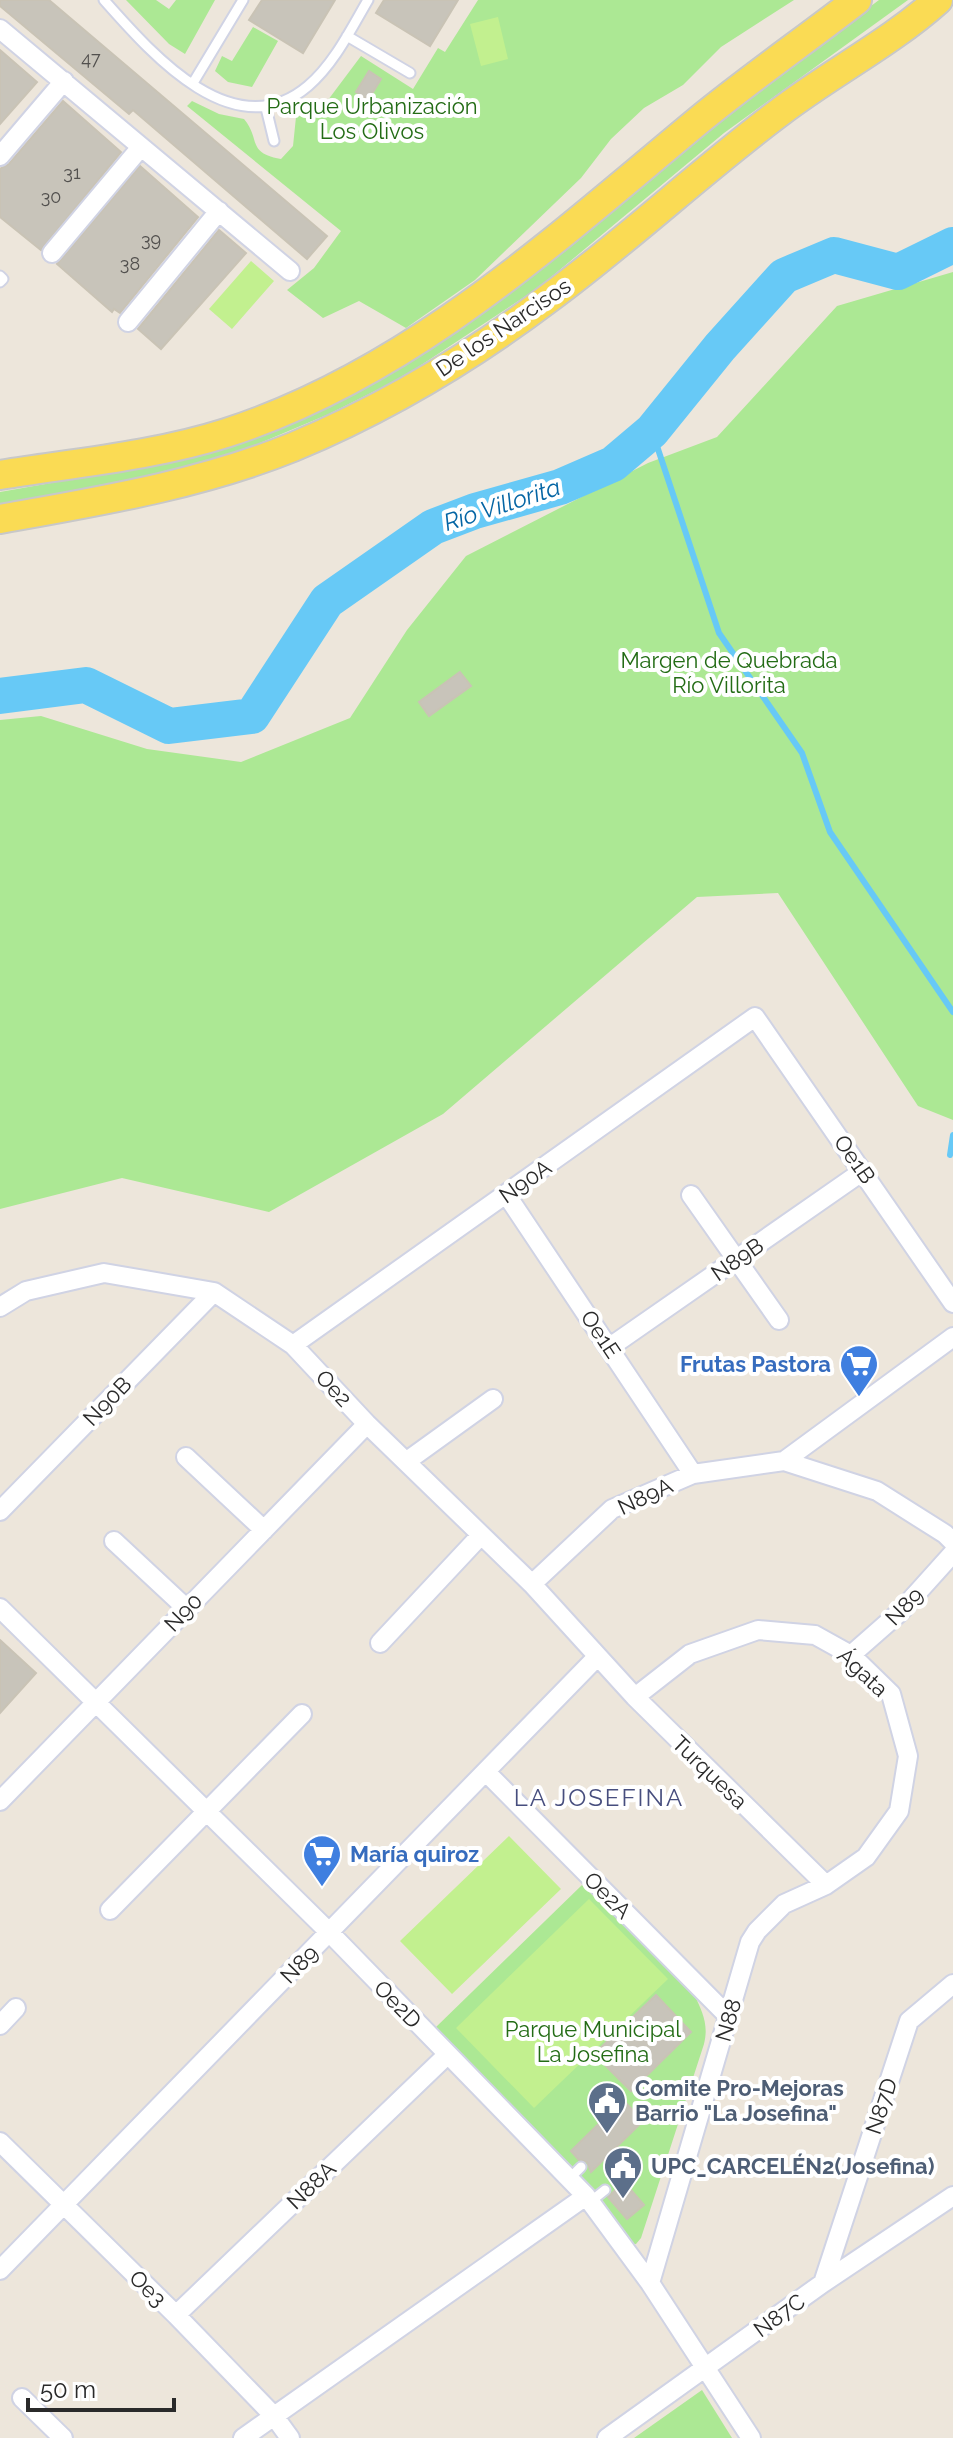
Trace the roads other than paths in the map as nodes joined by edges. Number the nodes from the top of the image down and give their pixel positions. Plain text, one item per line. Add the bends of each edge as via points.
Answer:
1 (104, 0) edge
2 (243, 0) edge
3 (368, 0) edge
4 (857, 0) edge
5 (938, 0) edge
6 (0, 29) edge
7 (347, 36) junction
8 (410, 73) dead end
9 (64, 81) junction
10 (193, 83) junction
11 (266, 108) junction
12 (274, 141) dead end
13 (141, 147) junction
14 (0, 156) edge
15 (219, 211) junction
16 (52, 253) dead end
17 (290, 271) dead end
18 (0, 276) edge
19 (0, 282) edge
20 (128, 322) dead end
21 (0, 475) edge
22 (0, 519) edge
23 (755, 1017) joint
24 (863, 1171) junction
25 (506, 1194) junction
26 (691, 1195) dead end
27 (737, 1259) junction
28 (214, 1292) junction
29 (953, 1303) edge
30 (0, 1307) edge
31 (779, 1320) dead end
32 (953, 1337) edge
33 (293, 1345) junction
34 (610, 1347) junction
35 (493, 1399) dead end
36 (367, 1424) junction
37 (186, 1457) dead end
38 (407, 1461) junction
39 (784, 1461) junction
40 (693, 1474) junction
41 (0, 1511) edge
42 (264, 1530) junction
43 (481, 1535) junction
44 (950, 1535) edge
45 (114, 1541) dead end
46 (953, 1553) edge
47 (532, 1584) junction
48 (0, 1608) edge
49 (186, 1608) junction
50 (380, 1643) dead end
51 (851, 1655) junction
52 (597, 1657) junction
53 (635, 1697) junction
54 (95, 1702) junction
55 (302, 1714) dead end
56 (486, 1772) junction
57 (2, 1796) edge
58 (206, 1811) junction
59 (826, 1885) junction
60 (110, 1910) dead end
61 (330, 1933) junction
62 (953, 1984) edge
63 (16, 2008) dead end
64 (729, 2017) junction
65 (0, 2025) edge
66 (446, 2056) junction
67 (0, 2142) edge
68 (594, 2196) junction
69 (951, 2201) edge
70 (63, 2206) junction
71 (0, 2270) edge
72 (650, 2283) junction
73 (823, 2283) junction
74 (176, 2315) junction
75 (704, 2368) junction
76 (22, 2398) dead end
77 (274, 2416) junction
78 (63, 2438) edge
79 (243, 2438) edge
80 (290, 2438) edge
81 (607, 2438) edge
82 (751, 2438) edge

1 - 10 lane via 166,65
2 - 10 lane
3 - 7 lane
4 - 21 main road, De los Narcisos via 499,284 355,378 224,433
5 - 22 main road, De los Narcisos via 779,112 549,299 383,404 290,448 205,477 152,492
6 - 9 street
7 - 8 lane
7 - 11 lane via 308,85
9 - 13 street
9 - 14 street
10 - 11 lane via 217,99
11 - 12 lane
13 - 15 street
13 - 16 street
15 - 17 street
15 - 20 street
18 - 19 lane
23 - 24 street, Oe1B
23 - 25 street, N90A
24 - 27 street, N89B
24 - 29 street, Oe1B
25 - 33 street, N90A
25 - 34 street, Oe1E
26 - 27 street
27 - 31 street
27 - 34 street, N89B
28 - 30 street, Oe2 via 104,1273 26,1291
28 - 33 street, Oe2
28 - 41 street, N90B
32 - 39 street, N89A
33 - 36 street, Oe2
34 - 40 street, Oe1E
35 - 38 street
36 - 38 street, Oe2
36 - 42 street, N90
37 - 42 street
38 - 43 street, Oe2
39 - 40 street, N89A
39 - 44 street, N89A via 877,1491
40 - 47 street, N89A via 612,1509
42 - 49 street, N90
43 - 47 street, Oe2
43 - 50 street
45 - 49 street
46 - 51 street, N89 via 900,1612
47 - 52 street, Oe2
48 - 54 street, Oe2D
49 - 54 street, N90
51 - 53 street, Ágata via 815,1635 758,1630 690,1654
51 - 59 street, Ágata via 891,1694 908,1756 899,1811 866,1857
52 - 53 street, Turquesa
52 - 56 street, N89
53 - 59 street, Turquesa
54 - 57 street, N90
54 - 58 street, Oe2D
55 - 58 street
56 - 61 street, N89
56 - 64 street, Oe2A
58 - 60 street
58 - 61 street, Oe2D
59 - 64 street, N88 via 784,1904 757,1931
61 - 66 street, Oe2D
61 - 70 street, N89
62 - 73 street, N87D via 909,2021
63 - 65 street
64 - 72 street, N88
66 - 68 street, Oe2D
66 - 74 street, N88A
67 - 70 street, Oe3
68 - 72 street, Oe2D
68 - 77 street
69 - 73 street, N87C
70 - 71 street, N89
70 - 74 street, Oe3
72 - 75 street, Oe2D
73 - 75 street, N87C
74 - 77 street, Oe3
75 - 81 street, N87C
75 - 82 street, Oe2D
76 - 78 street
77 - 79 street
77 - 80 street, Oe3

